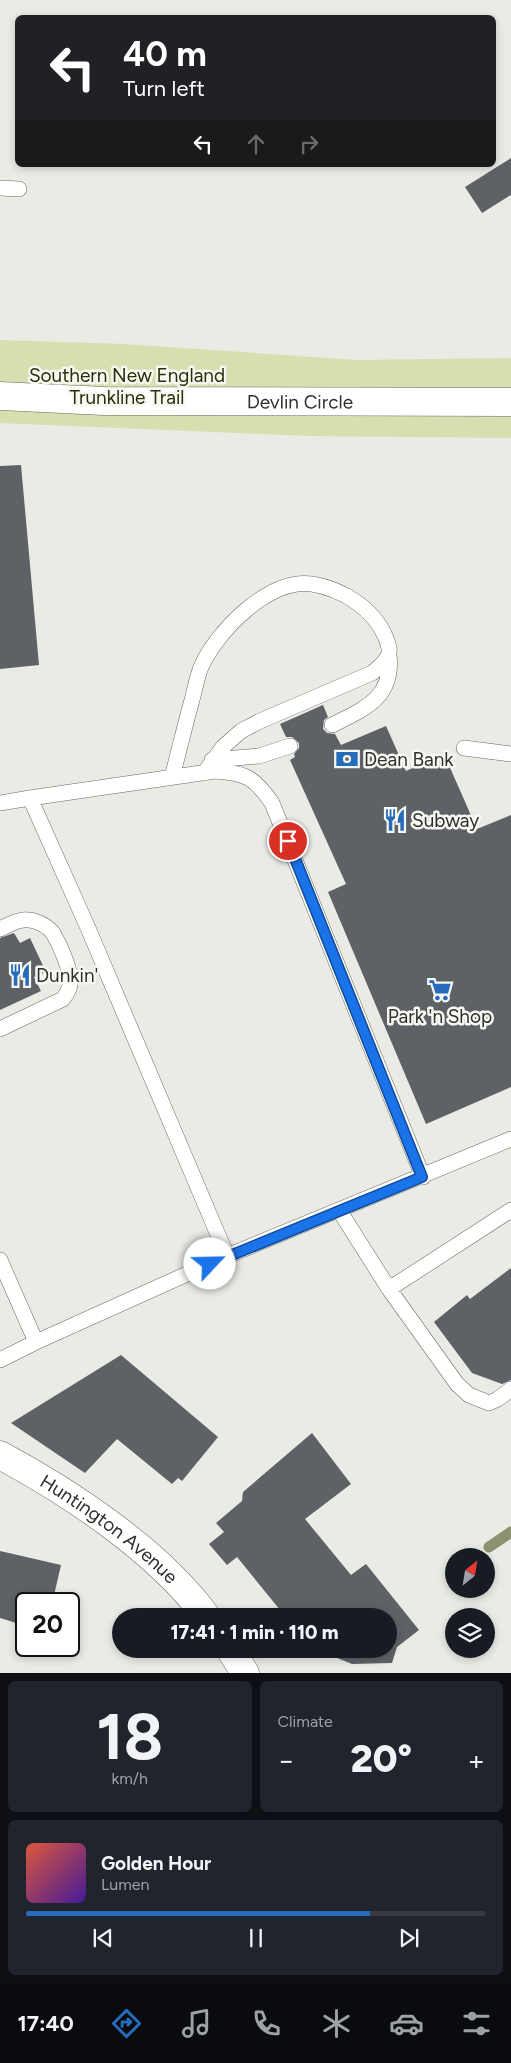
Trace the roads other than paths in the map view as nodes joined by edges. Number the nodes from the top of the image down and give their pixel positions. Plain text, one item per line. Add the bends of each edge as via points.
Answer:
1 (0, 188) edge
2 (19, 189) dead end
3 (0, 396) edge
4 (511, 402) edge
5 (388, 655) junction
6 (332, 725) dead end
7 (290, 746) dead end
8 (464, 748) dead end
9 (511, 754) edge
10 (208, 766) junction
11 (172, 777) junction
12 (30, 798) junction
13 (0, 803) edge
14 (0, 929) edge
15 (0, 1028) edge
16 (511, 1139) edge
17 (422, 1177) junction
18 (339, 1210) junction
19 (511, 1210) edge
20 (227, 1256) junction
21 (0, 1260) edge
22 (389, 1288) junction
23 (36, 1342) junction
24 (0, 1360) edge
25 (511, 1389) edge
26 (0, 1455) edge
27 (200, 1608) edge
28 (236, 1658) edge
29 (245, 1673) edge

1 - 2 lane
3 - 4 street, Devlin Circle via 104,401
5 - 6 lane via 388,680 382,692 366,708
5 - 10 lane via 372,673 241,731
5 - 11 lane via 389,646 383,631 371,614 352,599 311,584 290,585 260,599 230,626 201,667
7 - 10 lane
8 - 9 lane
10 - 11 lane
10 - 17 lane via 239,772 263,790 272,803
11 - 12 lane
12 - 13 lane
12 - 20 lane
14 - 15 lane via 23,920 36,921 48,928 68,968 70,981 64,999
16 - 17 lane
17 - 18 lane
18 - 20 lane
18 - 22 lane
19 - 22 lane
20 - 23 lane
21 - 23 lane
22 - 25 lane via 469,1395 489,1402
23 - 24 lane
26 - 27 street, Huntington Avenue via 49,1484 133,1542 176,1579
28 - 29 street

